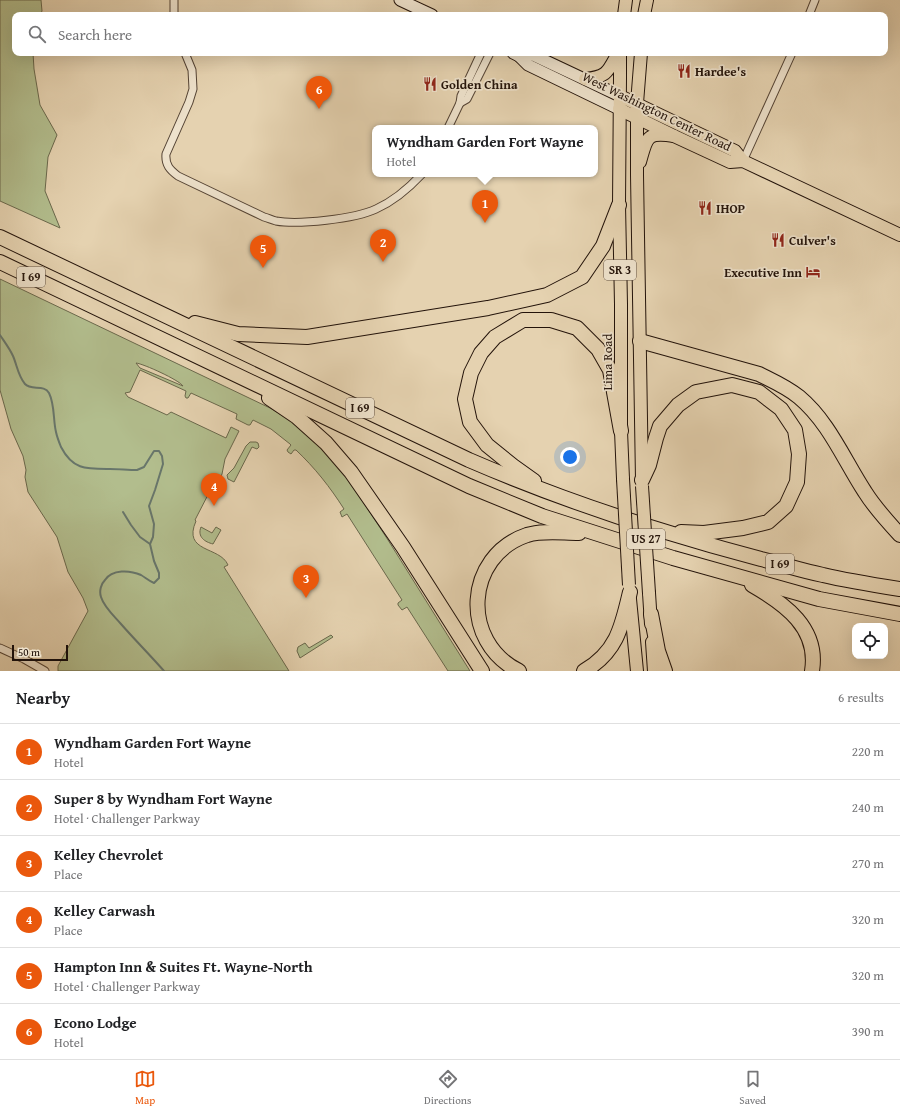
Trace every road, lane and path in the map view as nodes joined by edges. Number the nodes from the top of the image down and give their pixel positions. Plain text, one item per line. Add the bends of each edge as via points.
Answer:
1 (174, 0) edge
2 (400, 0) edge
3 (626, 0) edge
4 (647, 0) edge
5 (815, 0) edge
6 (174, 12) edge
7 (426, 12) edge
8 (624, 12) edge
9 (645, 12) edge
10 (810, 12) edge
11 (186, 56) edge
12 (480, 56) edge
13 (488, 56) edge
14 (518, 56) edge
15 (535, 56) edge
16 (617, 56) edge
17 (619, 56) edge
18 (641, 56) edge
19 (791, 56) edge
20 (585, 79) junction
21 (620, 96) junction
22 (460, 103) junction
23 (637, 103) junction
24 (620, 109) junction
25 (637, 117) junction
26 (449, 125) edge
27 (674, 136) junction
28 (743, 161) junction
29 (637, 175) junction
30 (419, 177) edge
31 (619, 205) junction
32 (900, 235) edge
33 (0, 237) edge
34 (0, 262) edge
35 (171, 319) junction
36 (640, 341) junction
37 (223, 368) junction
38 (621, 431) junction
39 (642, 483) junction
40 (551, 493) junction
41 (661, 531) junction
42 (599, 534) junction
43 (900, 534) edge
44 (727, 573) junction
45 (629, 588) junction
46 (900, 589) edge
47 (651, 614) junction
48 (900, 614) edge
49 (0, 648) edge
50 (46, 671) edge
51 (482, 671) edge
52 (519, 671) edge
53 (584, 671) edge
54 (637, 671) edge
55 (654, 671) edge
56 (665, 671) edge
57 (812, 671) edge

1 - 6 street
2 - 7 main road
3 - 8 main road
4 - 9 main road
5 - 10 street
11 - 30 street via 192,70 193,90 166,154 169,167 178,176 264,217 294,222 343,218 375,210 394,200
12 - 22 street
13 - 22 street via 467,99
14 - 24 main road, West Washington Center Road via 528,65
15 - 20 main road, West Washington Center Road
16 - 20 main road via 602,76
17 - 21 main road, Lima Road / SR 3
18 - 23 main road, SR 3
19 - 28 street
20 - 21 main road, West Washington Center Road
21 - 23 main road, West Washington Center Road
21 - 24 main road, Lima Road / SR 3
22 - 26 street
23 - 25 main road, SR 3
23 - 28 main road, West Washington Center Road via 735,151
24 - 25 main road, West Washington Center Road
24 - 31 main road, Lima Road / SR 3
25 - 27 main road, West Washington Center Road
25 - 29 main road, SR 3
27 - 28 main road, West Washington Center Road via 730,162
27 - 29 main road via 656,134 647,141
28 - 32 main road, West Washington Center Road
29 - 36 main road, SR 3
31 - 35 highway via 603,246 582,277 547,295 488,308 307,337 238,334 191,321
31 - 38 main road, Lima Road / SR 3
33 - 35 highway, I 69
34 - 37 highway, I 69
35 - 40 highway, I 69 via 469,460
36 - 39 main road, SR 3
36 - 43 highway via 759,374 798,397 824,425 878,511
37 - 42 highway, I 69 via 469,486 542,516
37 - 51 highway via 298,417 351,472 403,547
38 - 40 highway via 610,370 598,349 577,328 551,320 523,320 496,337 481,353 471,373 465,399 470,422 487,445
38 - 45 main road, Lima Road / US 27, bridge
39 - 41 highway via 660,426 678,405 696,392 732,385 759,392 781,409 795,430 800,454 797,482 786,506 768,522 704,533
39 - 47 main road, US 27, bridge
40 - 41 highway, I 69
41 - 46 highway, I 69 via 822,575
42 - 44 highway, I 69
42 - 52 highway via 542,532 527,535 512,542 500,552 482,577 478,615 482,632 502,660
44 - 48 highway, I 69 via 819,599
44 - 57 highway via 778,601 794,615 806,630 812,649
45 - 53 highway via 618,636 599,661
45 - 54 main road, Lima Road / US 27
47 - 55 main road, US 27
47 - 56 highway via 658,651
49 - 50 street

